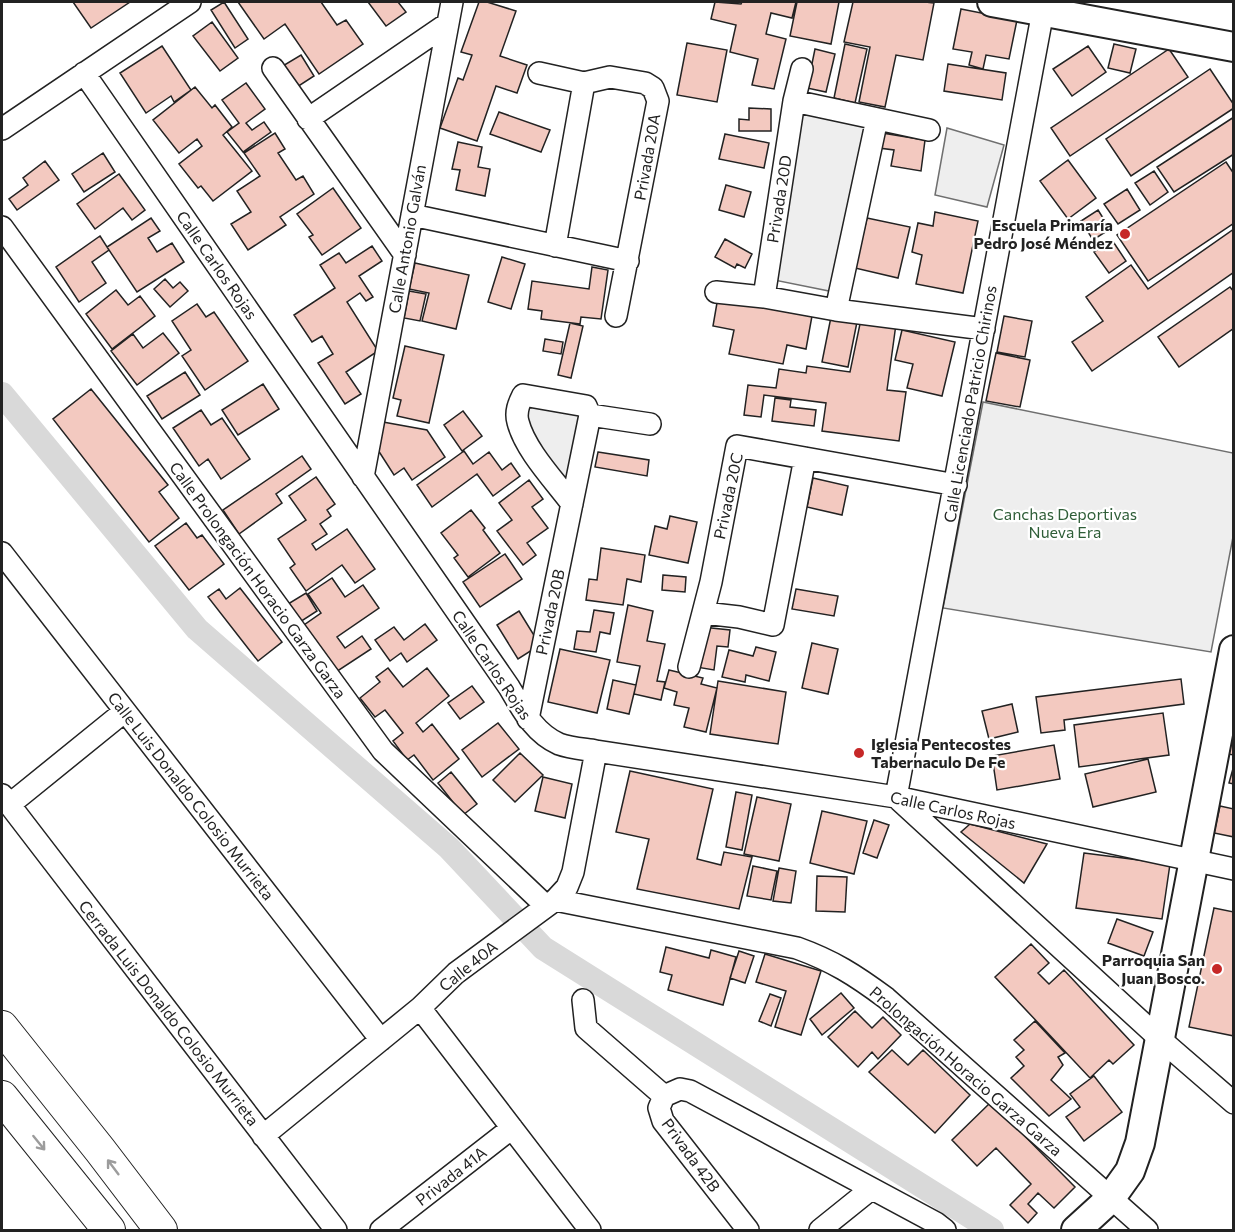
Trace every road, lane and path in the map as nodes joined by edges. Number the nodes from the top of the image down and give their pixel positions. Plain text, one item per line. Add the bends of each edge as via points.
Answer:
1 (190, 2) edge
2 (452, 2) edge
3 (992, 2) edge
4 (1043, 11) junction
5 (447, 24) junction
6 (1233, 47) edge
7 (273, 68) dead end
8 (802, 69) dead end
9 (84, 73) junction
10 (539, 73) dead end
11 (584, 83) junction
12 (794, 101) junction
13 (308, 119) junction
14 (877, 119) junction
15 (2, 129) edge
16 (929, 130) dead end
17 (412, 215) junction
18 (2, 227) edge
19 (555, 246) junction
20 (405, 255) junction
21 (628, 261) junction
22 (717, 292) dead end
23 (764, 297) junction
24 (836, 310) junction
25 (616, 316) dead end
26 (984, 329) junction
27 (591, 415) junction
28 (650, 424) dead end
29 (806, 458) junction
30 (363, 477) junction
31 (956, 485) junction
32 (572, 504) junction
33 (2, 553) edge
34 (704, 614) junction
35 (1233, 650) edge
36 (689, 667) dead end
37 (125, 711) junction
38 (528, 719) junction
39 (596, 751) junction
40 (896, 797) junction
41 (5, 800) edge
42 (1193, 860) junction
43 (1233, 869) edge
44 (544, 907) junction
45 (583, 1000) dead end
46 (420, 1008) junction
47 (2, 1027) edge
48 (1160, 1039) junction
49 (381, 1040) junction
50 (664, 1096) junction
51 (2, 1097) edge
52 (1233, 1103) edge
53 (512, 1128) junction
54 (263, 1136) junction
55 (871, 1189) junction
56 (137, 1199) junction
57 (1110, 1199) junction
58 (86, 1200) junction
59 (388, 1228) edge
60 (102, 1230) edge
61 (109, 1230) edge
62 (150, 1230) edge
63 (161, 1230) edge
64 (336, 1230) edge
65 (590, 1230) edge
66 (748, 1230) edge
67 (820, 1230) edge
68 (945, 1230) edge
69 (1076, 1230) edge
70 (1147, 1230) edge

1 - 9 street
2 - 5 street, Calle Antonio Galván
3 - 4 street
4 - 6 street
4 - 26 street, Calle Licenciado Patricio Chirinos
5 - 13 street
5 - 17 street, Calle Antonio Galván
7 - 13 street
8 - 12 street, Privada 20D
9 - 15 street
9 - 30 street, Calle Carlos Rojas
10 - 11 street, Privada 20A
11 - 19 street
11 - 21 street, Privada 20A via 610,77 645,83 653,88 658,101
12 - 14 street
12 - 23 street, Privada 20D
13 - 20 street
14 - 16 street
14 - 24 street
17 - 19 street
17 - 20 street, Calle Antonio Galván
18 - 44 street, Calle Prolongación Horacio Garza Garza via 382,751
19 - 21 street
20 - 30 street, Calle Antonio Galván
21 - 25 street, Privada 20A
22 - 23 street
23 - 24 street
24 - 26 street
26 - 31 street, Calle Licenciado Patricio Chirinos
27 - 28 street
27 - 32 street, Privada 20B
27 - 32 street via 586,406 523,395 518,405 517,420 523,436
29 - 31 street, Privada 20C
29 - 34 street via 772,625
29 - 34 street, Privada 20C via 737,446
30 - 38 street, Calle Carlos Rojas
31 - 40 street, Calle Licenciado Patricio Chirinos
32 - 38 street, Privada 20B
33 - 37 street, Calle Luis Donaldo Colosio Murrieta
34 - 36 street, Privada 20C
35 - 42 street
37 - 41 street
37 - 49 street, Calle Luis Donaldo Colosio Murrieta
38 - 39 street, Calle Carlos Rojas via 560,744
39 - 40 street, Calle Carlos Rojas
39 - 44 street, Calle 40A via 573,872 567,886
40 - 42 street, Calle Carlos Rojas
40 - 48 street
41 - 54 street, Cerrada Luis Donaldo Colosio Murrieta
42 - 43 street, Calle Carlos Rojas
42 - 48 street
44 - 46 street, Calle 40A via 456,973
44 - 57 street, Prolongación Horacio Garza Garza via 797,948 827,959 886,998
45 - 50 street, Privada 42B via 586,1028
46 - 49 street, Calle 40A
46 - 53 street
56 -> 47 main road
48 - 52 street
48 - 57 street via 1140,1143 1130,1171
49 - 54 street, Calle 40A
50 - 55 street via 680,1089 690,1091
50 - 66 street, Privada 42B via 659,1108 663,1121
51 -> 58 main road
53 - 59 street, Privada 41A
53 - 65 street
54 - 64 street, Cerrada Luis Donaldo Colosio Murrieta
55 - 67 street
55 - 68 street
56 - 62 main road
56 - 63 main road
57 - 69 street
57 - 70 street, Prolongación Horacio Garza Garza
58 - 60 main road
58 - 61 main road

